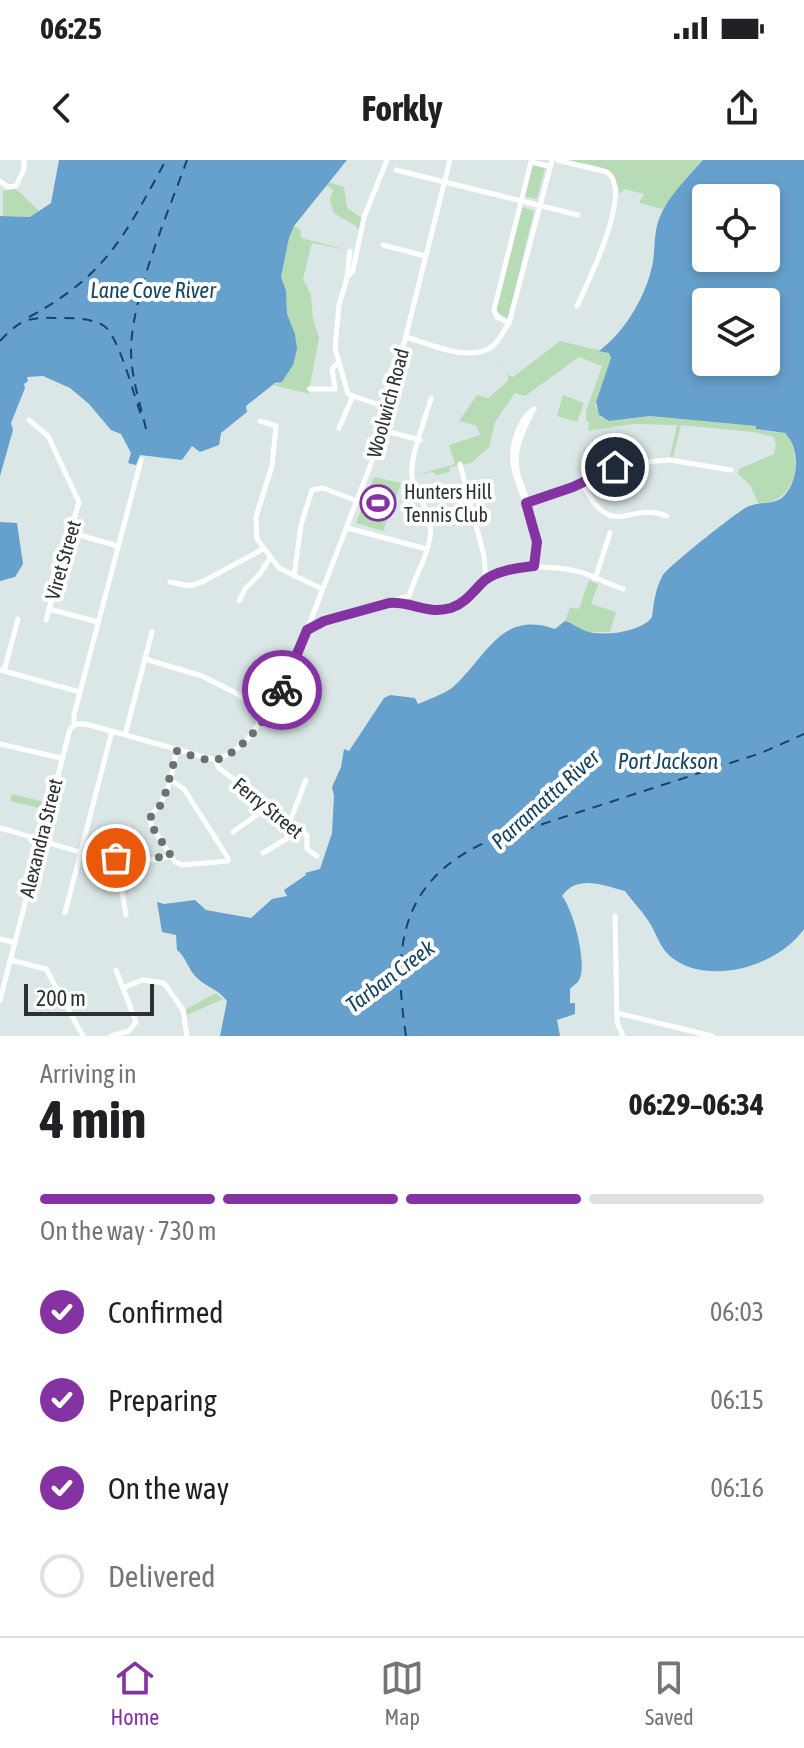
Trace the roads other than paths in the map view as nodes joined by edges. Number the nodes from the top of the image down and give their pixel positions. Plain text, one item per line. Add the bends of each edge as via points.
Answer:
1 (24, 160) edge
2 (387, 160) edge
3 (450, 160) edge
4 (552, 162) edge
5 (396, 170) dead end
6 (444, 182) junction
7 (2, 184) edge
8 (521, 201) junction
9 (539, 205) junction
10 (578, 215) dead end
11 (383, 245) dead end
12 (350, 251) dead end
13 (425, 256) junction
14 (347, 278) junction
15 (577, 306) dead end
16 (509, 323) junction
17 (406, 337) junction
18 (338, 363) junction
19 (310, 389) dead end
20 (352, 398) junction
21 (431, 398) dead end
22 (388, 408) junction
23 (29, 420) dead end
24 (260, 421) dead end
25 (339, 428) dead end
26 (382, 430) junction
27 (420, 440) junction
28 (141, 460) dead end
29 (460, 464) dead end
30 (731, 470) dead end
31 (582, 483) junction
32 (357, 501) junction
33 (526, 503) junction
34 (667, 516) dead end
35 (347, 528) junction
36 (72, 533) junction
37 (610, 533) dead end
38 (118, 546) junction
39 (263, 549) junction
40 (427, 549) junction
41 (270, 558) junction
42 (534, 566) junction
43 (294, 576) junction
44 (486, 579) junction
45 (595, 579) junction
46 (170, 582) dead end
47 (322, 589) junction
48 (623, 589) dead end
49 (239, 601) dead end
50 (392, 602) junction
51 (49, 609) junction
52 (18, 619) dead end
53 (46, 620) dead end
54 (98, 622) junction
55 (307, 630) junction
56 (152, 632) dead end
57 (145, 659) junction
58 (2, 671) edge
59 (80, 692) junction
60 (267, 714) junction
61 (74, 725) junction
62 (112, 731) junction
63 (125, 735) junction
64 (0, 744) edge
65 (177, 751) junction
66 (61, 758) junction
67 (215, 760) junction
68 (169, 779) junction
69 (306, 780) dead end
70 (269, 806) junction
71 (290, 821) junction
72 (0, 828) edge
73 (301, 830) junction
74 (233, 832) dead end
75 (41, 839) junction
76 (80, 852) junction
77 (263, 853) dead end
78 (171, 856) junction
79 (317, 856) dead end
80 (116, 858) junction
81 (65, 913) dead end
82 (126, 915) dead end
83 (615, 916) dead end
84 (0, 939) edge
85 (15, 943) junction
86 (10, 960) junction
87 (116, 970) dead end
88 (2, 981) edge
89 (123, 988) junction
90 (0, 1000) edge
91 (617, 1013) junction
92 (83, 1036) edge
93 (111, 1036) edge
94 (187, 1036) edge
95 (623, 1036) edge
96 (712, 1036) edge

1 - 7 street via 16,186
2 - 14 street
3 - 6 street, Woolwich Road
4 - 8 street via 531,162
4 - 9 street
4 - 15 street via 607,172 616,185 612,219
5 - 6 street
6 - 8 street
6 - 13 street, Woolwich Road
8 - 9 street
8 - 16 street via 494,310
9 - 10 street
9 - 16 street
11 - 13 street
12 - 14 street
13 - 17 street, Woolwich Road
14 - 18 street via 336,330
16 - 17 street via 489,348 466,353
17 - 22 street, Woolwich Road
18 - 19 street via 332,369 335,389
18 - 20 street
20 - 22 street
20 - 25 street
21 - 27 street
22 - 26 street, Woolwich Road
23 - 36 street, Viret Street via 48,436 79,502
24 - 39 street via 276,426 272,466 256,517
26 - 27 street
26 - 32 street, Woolwich Road
27 - 40 street via 412,475 429,517
28 - 38 street, Alexandra Street
29 - 44 street
30 - 31 street via 652,461 615,467
31 - 33 street
31 - 34 street via 604,513
32 - 35 street, Woolwich Road
32 - 43 street via 323,488 312,490
33 - 33 street via 515,478 513,451 521,424 534,409 516,451
33 - 42 street via 537,542
35 - 40 street
35 - 47 street, Woolwich Road
36 - 38 street
36 - 51 street, Viret Street
37 - 45 street
38 - 54 street, Alexandra Street
39 - 41 street
39 - 46 street via 202,582
40 - 50 street via 409,596
41 - 43 street
41 - 49 street
42 - 44 street
42 - 45 street
43 - 47 street
44 - 50 street via 452,607 432,611
45 - 48 street
47 - 55 street, Woolwich Road
50 - 55 street
51 - 53 street, Viret Street
51 - 54 street
52 - 58 street
54 - 59 street, Alexandra Street
55 - 60 street, Woolwich Road
56 - 57 street
57 - 60 street via 202,676
57 - 63 street
58 - 59 street
59 - 61 street, Alexandra Street
60 - 67 street, Woolwich Road via 240,747
61 - 62 street
61 - 66 street, Alexandra Street
62 - 63 street
62 - 76 street
63 - 65 street
64 - 66 street
65 - 67 street
65 - 68 street
66 - 75 street, Alexandra Street
67 - 70 street, Ferry Street
68 - 78 street via 163,802 150,818
68 - 78 street via 184,789 228,858 225,863 182,865
69 - 71 street
70 - 71 street, Ferry Street
70 - 74 street
71 - 73 street, Ferry Street
72 - 75 street
73 - 77 street
73 - 79 street, Ferry Street via 308,836 308,851
75 - 76 street
75 - 85 street, Alexandra Street
76 - 80 street
76 - 81 street
78 - 80 street
80 - 82 street
83 - 91 street
84 - 85 street
85 - 86 street, Alexandra Street
86 - 88 street, Alexandra Street
86 - 92 street via 48,972
87 - 89 street
88 - 90 street, Alexandra Street
89 - 93 street via 136,1022 129,1031
89 - 94 street via 142,980 164,983 183,1010
91 - 95 street
91 - 96 street

